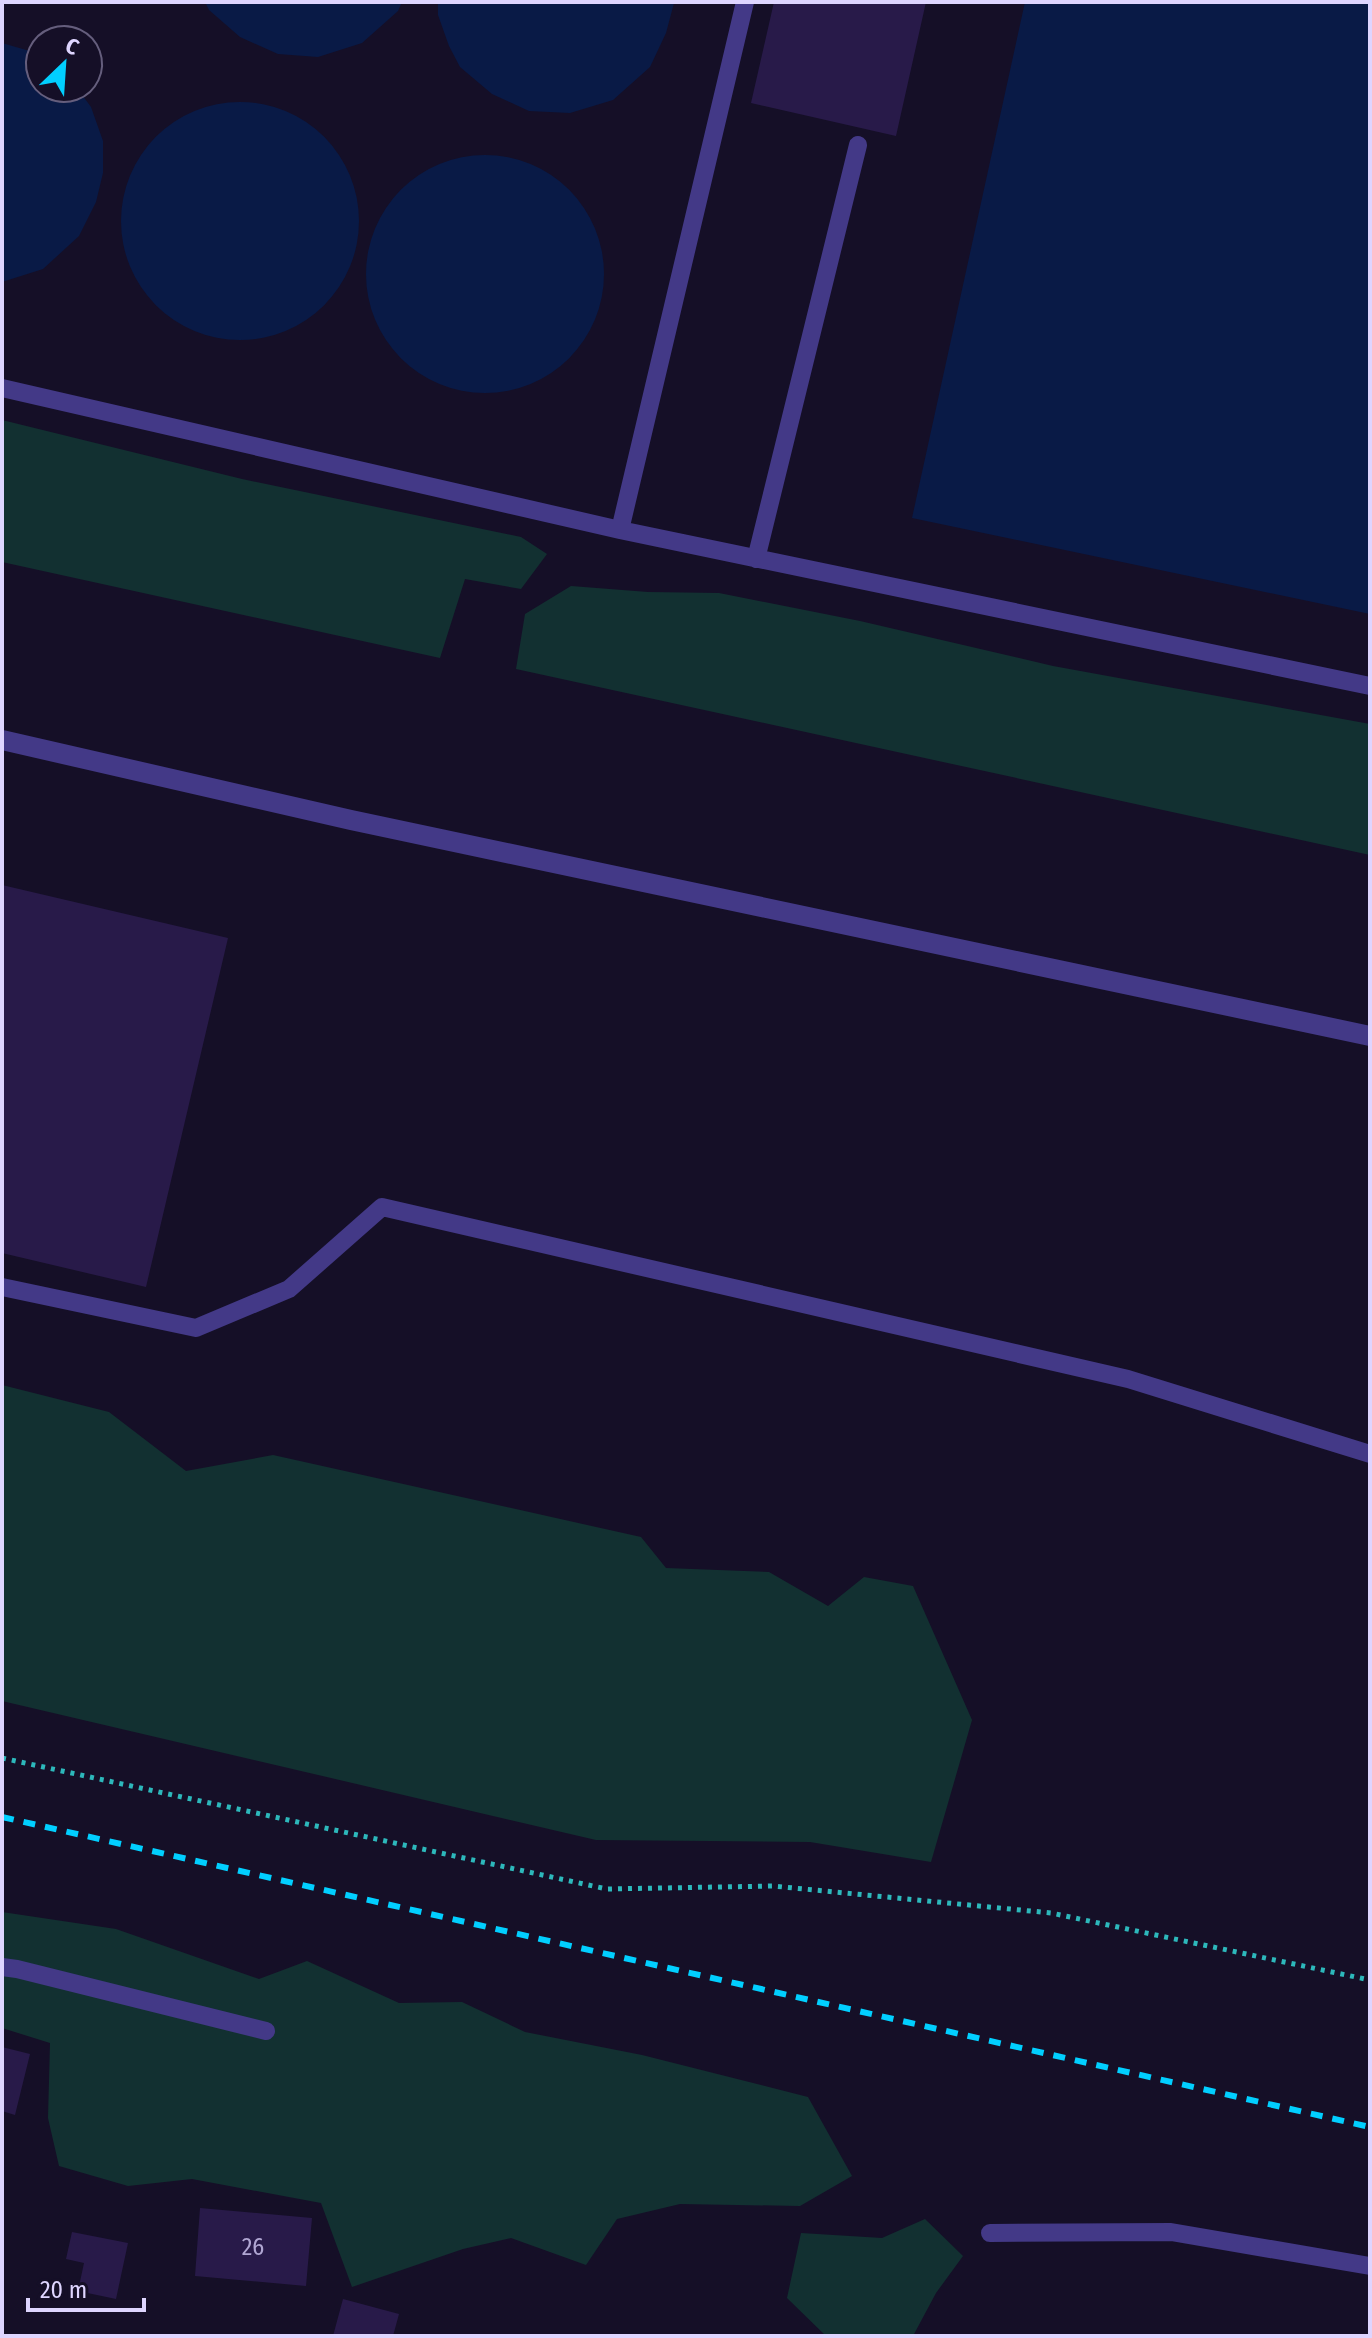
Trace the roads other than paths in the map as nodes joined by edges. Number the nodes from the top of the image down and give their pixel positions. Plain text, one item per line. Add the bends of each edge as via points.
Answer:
1 (745, 2) edge
2 (858, 145) dead end
3 (2, 388) edge
4 (620, 530) junction
5 (756, 559) junction
6 (1370, 686) edge
7 (2, 740) edge
8 (1370, 1036) edge
9 (2, 1287) edge
10 (1370, 1454) edge
11 (2, 1967) edge
12 (266, 2031) dead end
13 (990, 2233) dead end
14 (1370, 2266) edge

1 - 4 lane
2 - 5 lane
3 - 4 lane
4 - 5 lane
5 - 6 lane
7 - 8 street via 351,820
9 - 10 lane via 196,1328 289,1289 382,1207 1128,1379
11 - 12 lane
13 - 14 lane via 1171,2232

